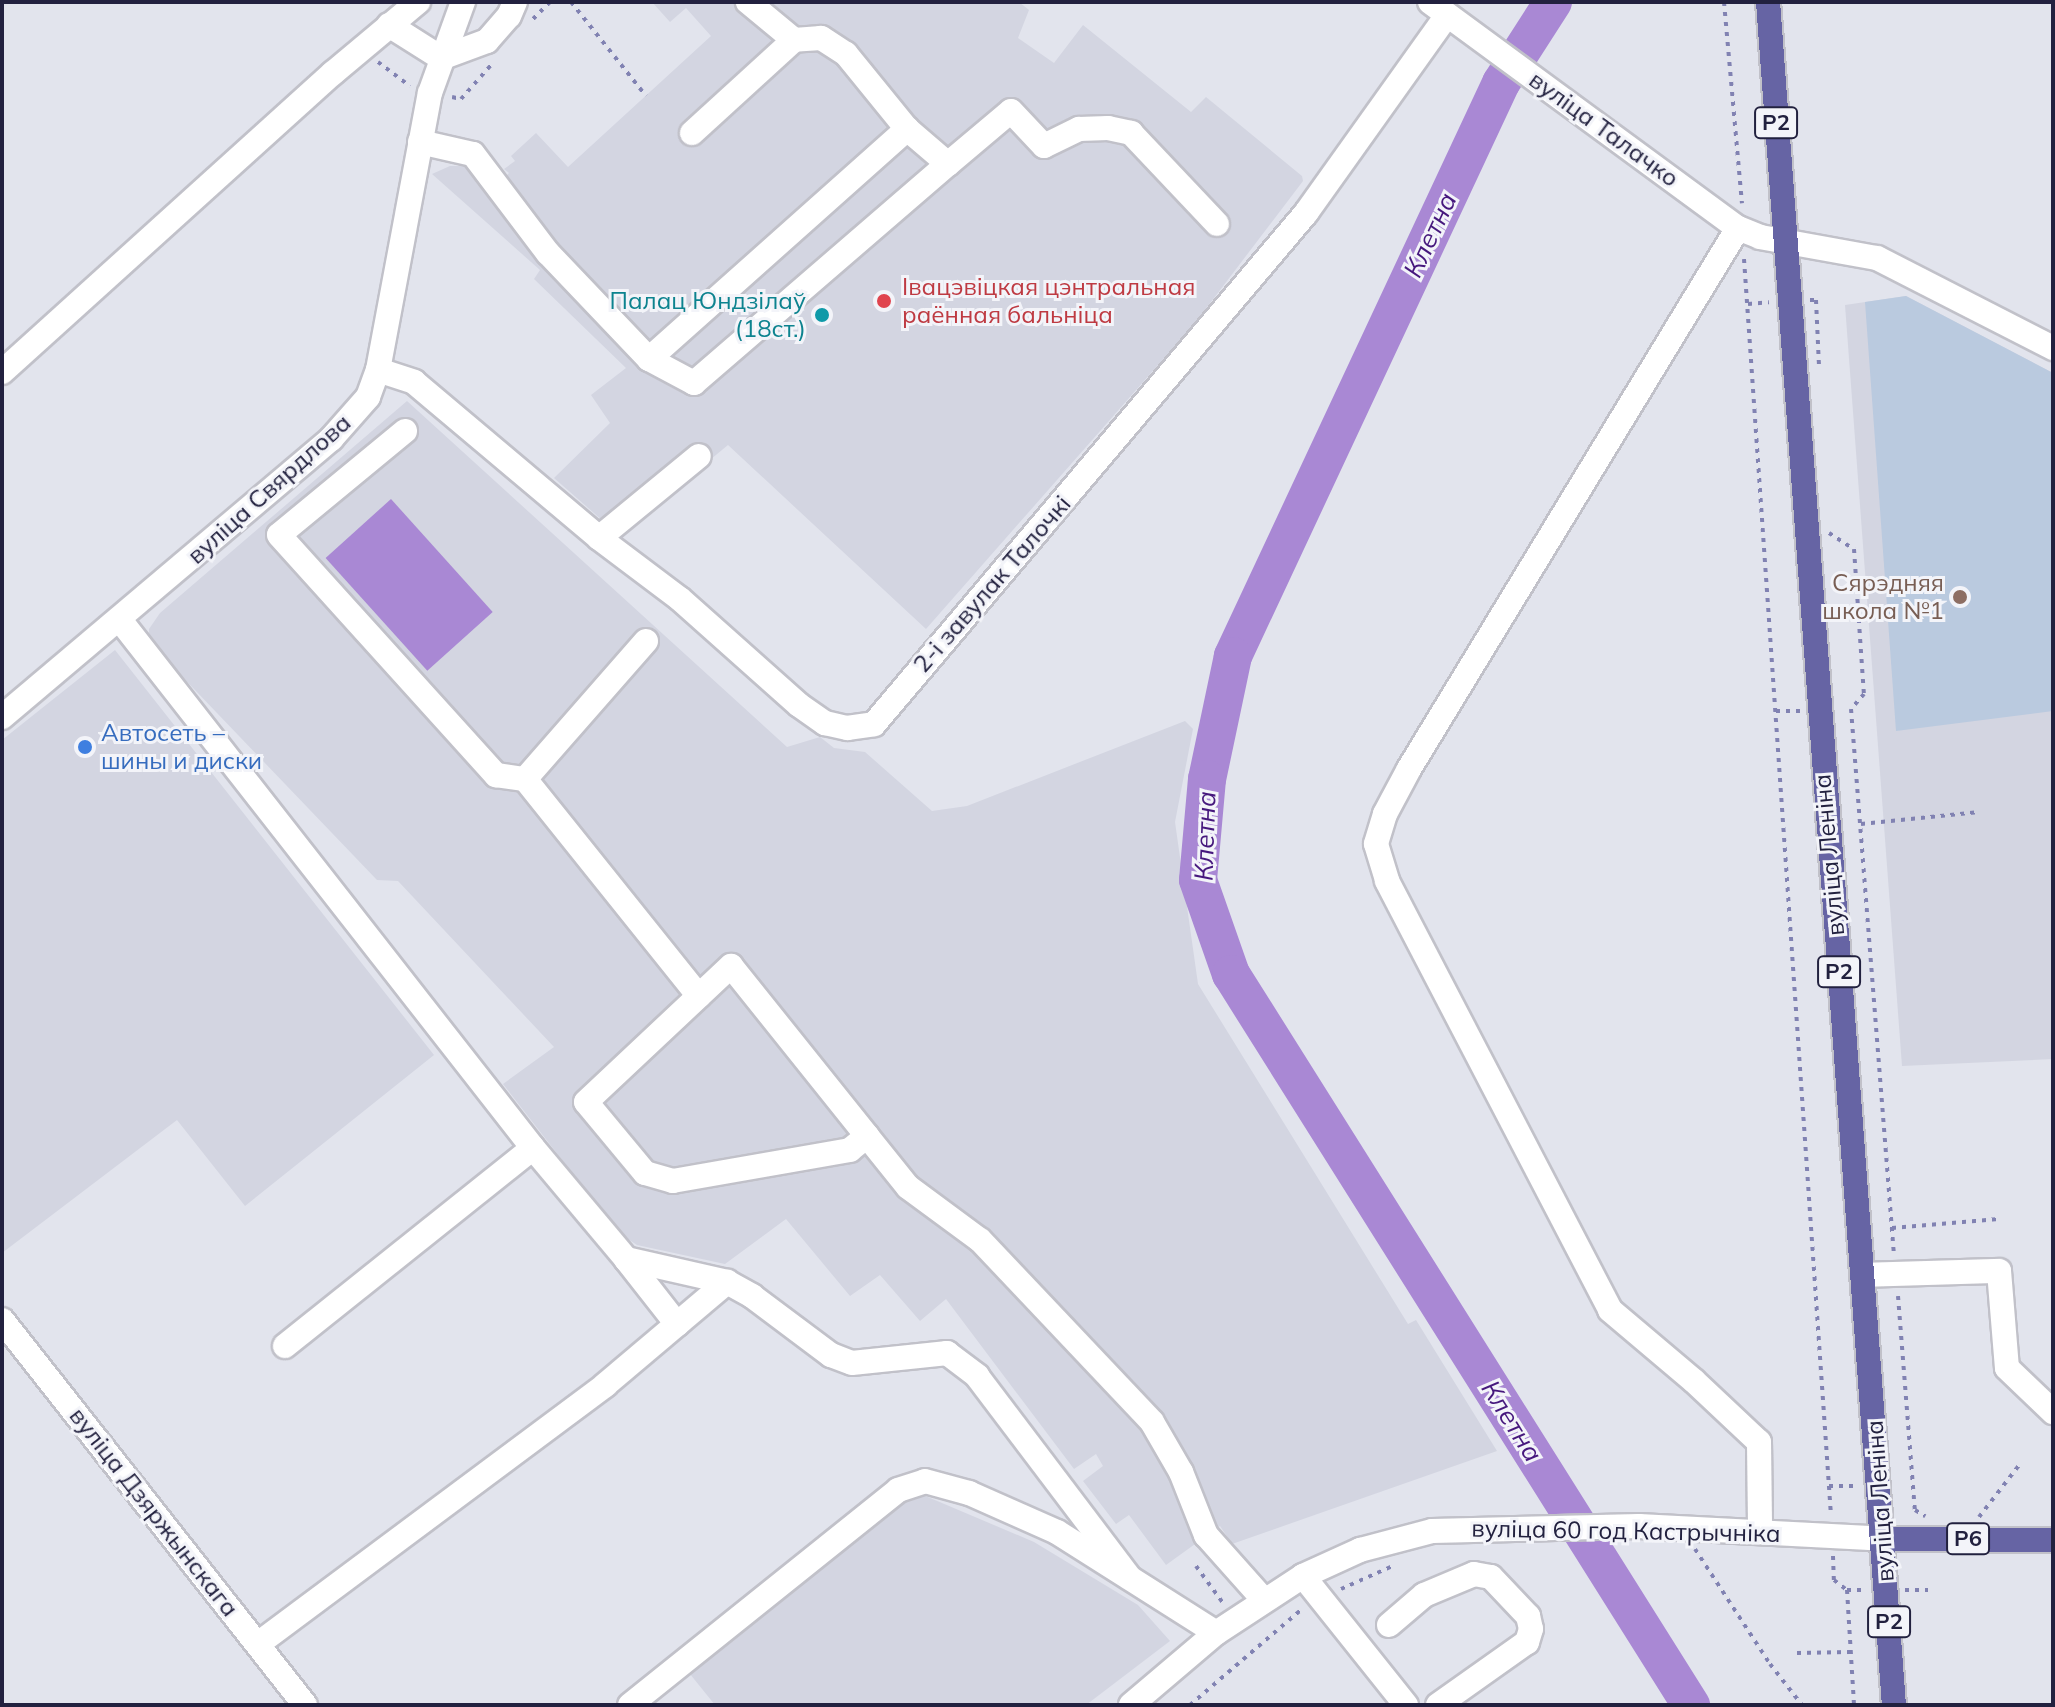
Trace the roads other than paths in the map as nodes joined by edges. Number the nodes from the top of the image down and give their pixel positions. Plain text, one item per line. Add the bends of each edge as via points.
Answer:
1 (418, 2) edge
2 (463, 2) edge
3 (515, 2) edge
4 (748, 2) edge
5 (1768, 4) edge
6 (1439, 8) edge
7 (389, 25) junction
8 (794, 40) junction
9 (441, 58) junction
10 (907, 129) junction
11 (692, 133) dead end
12 (420, 142) junction
13 (948, 164) junction
14 (1217, 224) dead end
15 (1734, 235) junction
16 (1784, 240) junction
17 (2053, 348) edge
18 (649, 359) junction
19 (378, 370) junction
20 (2, 372) edge
21 (405, 431) dead end
22 (699, 456) dead end
23 (599, 538) junction
24 (120, 620) junction
25 (646, 641) dead end
26 (2, 717) edge
27 (525, 779) junction
28 (699, 996) junction
29 (867, 1136) junction
30 (533, 1148) junction
31 (626, 1259) junction
32 (1863, 1275) junction
33 (727, 1282) junction
34 (2, 1320) edge
35 (677, 1324) junction
36 (285, 1346) dead end
37 (2053, 1412) edge
38 (1760, 1530) junction
39 (1884, 1539) junction
40 (2053, 1540) edge
41 (1303, 1576) junction
42 (1129, 1577) junction
43 (1264, 1600) junction
44 (1389, 1625) dead end
45 (1216, 1633) junction
46 (258, 1644) junction
47 (1139, 1703) edge
48 (305, 1705) edge
49 (630, 1705) edge
50 (1406, 1705) edge
51 (1438, 1705) edge
52 (1894, 1705) edge

1 - 7 street
2 - 9 street, вуліца Свярдлова
3 - 9 street via 487,41
4 - 8 street
5 - 16 main road, вуліца Леніна / Р2
6 - 15 street, вуліца Талачко
6 - 23 street, 2-і завулак Талочкі via 1306,213 874,724 847,728 825,723 680,599
7 - 9 street
7 - 20 street
8 - 10 street via 821,38 846,54
8 - 11 street
9 - 12 street, вуліца Свярдлова
10 - 13 street
10 - 18 street
12 - 18 street via 473,154 548,253
12 - 19 street, вуліца Свярдлова
13 - 14 street via 1011,111 1044,146 1079,129 1131,133
13 - 18 street via 694,383
15 - 16 street, вуліца Талачко
15 - 38 street via 1409,769 1376,844 1387,881 1610,1310 1759,1442
16 - 17 street, вуліца Талачко via 1877,258
16 - 32 main road, вуліца Леніна / Р2
19 - 23 street, 2-і завулак Талочкі via 414,382
19 - 24 street, вуліца Свярдлова via 368,397 331,439
21 - 27 street via 279,535 496,775
22 - 23 street
24 - 26 street, вуліца Свярдлова
24 - 30 street
25 - 27 street
27 - 28 street
28 - 29 street via 731,966
28 - 29 street via 586,1102 645,1173 673,1181 850,1150
29 - 43 street via 908,1187 980,1240 1152,1422 1181,1472 1206,1535
30 - 31 street
30 - 36 street
31 - 33 street
31 - 35 street
32 - 37 street via 1999,1271 2007,1368
32 - 39 main road, вуліца Леніна / Р2
33 - 35 street
33 - 42 street via 831,1355 852,1363 947,1353 977,1376
34 - 46 street, вуліца Дзяржынскага
35 - 46 street via 605,1385
38 - 39 street, вуліца 60 год Кастрычніка
38 - 41 street, вуліца 60 год Кастрычніка via 1555,1525 1432,1531 1360,1550
39 - 40 main road, Р6
39 - 52 main road, вуліца Леніна / Р2
41 - 43 street, вуліца 60 год Кастрычніка
41 - 50 street
42 - 45 street
42 - 49 street via 1057,1532 969,1493 925,1481 898,1490
43 - 45 street, вуліца 60 год Кастрычніка
44 - 51 street via 1424,1595 1474,1574 1491,1577 1528,1616 1527,1642
45 - 47 street, вуліца 60 год Кастрычніка
46 - 48 street, вуліца Дзяржынскага

